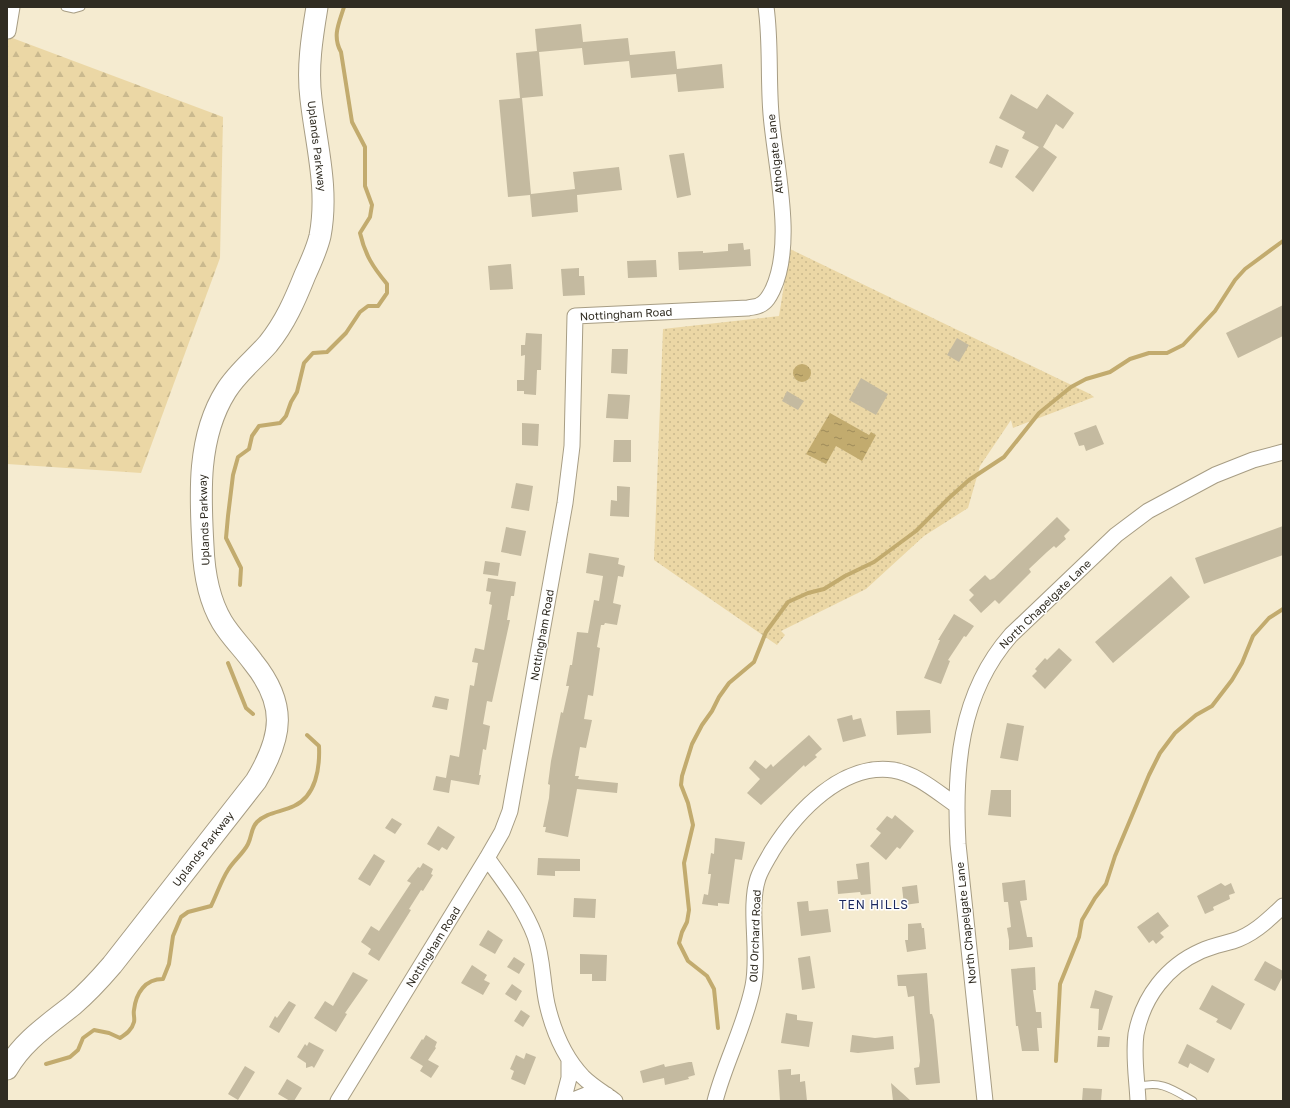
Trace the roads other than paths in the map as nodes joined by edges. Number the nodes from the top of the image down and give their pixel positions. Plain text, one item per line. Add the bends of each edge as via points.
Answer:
1 (12, 7) edge
2 (65, 7) edge
3 (81, 7) edge
4 (317, 7) edge
5 (766, 7) edge
6 (8, 31) edge
7 (768, 299) joint
8 (1283, 452) edge
9 (956, 805) junction
10 (487, 858) junction
11 (1283, 906) edge
12 (569, 1061) junction
13 (7, 1069) edge
14 (1137, 1094) edge
15 (610, 1098) edge
16 (338, 1101) edge
17 (563, 1101) edge
18 (571, 1101) edge
19 (715, 1101) edge
20 (985, 1101) edge
21 (1193, 1101) edge

1 - 6 street
2 - 3 lane
4 - 13 street, Uplands Parkway via 310,65 310,96 324,194 319,237 290,313 267,345 225,392 210,430 202,465 203,548 212,602 230,635 265,678 273,696 277,714 274,749 256,781 112,965 93,987 32,1036
5 - 7 street, Atholgate Lane via 770,112 783,224 782,259
7 - 10 street, Nottingham Road via 760,305 748,308 575,316 572,446 565,503 510,811 502,832
8 - 9 street, North Chapelgate Lane via 1253,460 1215,475 1148,511 1116,535 996,652 984,670 970,704 958,775
9 - 19 street, Old Orchard Road via 912,776 894,770 872,769 852,775 832,786 786,829 758,878 754,895 756,963 753,986
9 - 20 street, North Chapelgate Lane
10 - 12 street via 510,888 535,937 542,962 547,1004
10 - 16 street, Nottingham Road
11 - 14 street via 1251,933 1199,952 1170,970 1161,980 1143,1011 1136,1034
12 - 15 street via 584,1078
12 - 17 street via 569,1078
14 - 21 lane via 1150,1083 1166,1086
15 - 18 street via 586,1095

